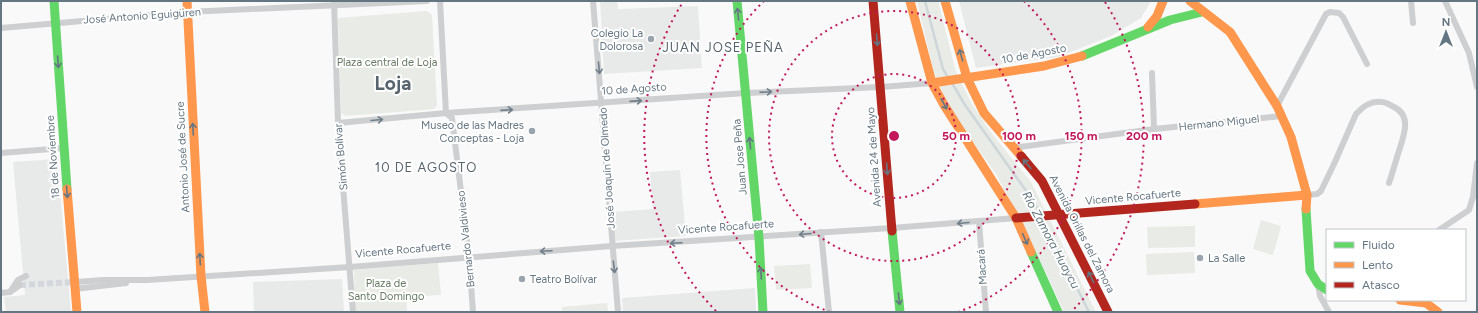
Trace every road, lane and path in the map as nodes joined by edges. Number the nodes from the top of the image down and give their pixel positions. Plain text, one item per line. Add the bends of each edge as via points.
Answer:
1 (54, 1) edge
2 (187, 1) edge
3 (427, 1) edge
4 (440, 1) edge
5 (593, 1) edge
6 (737, 1) edge
7 (873, 1) edge
8 (910, 1) edge
9 (945, 1) edge
10 (1163, 1) edge
11 (1190, 1) edge
12 (1411, 1) edge
13 (1445, 1) edge
14 (334, 3) edge
15 (187, 12) junction
16 (1202, 12) junction
17 (1413, 22) dead end
18 (56, 23) junction
19 (1, 28) edge
20 (1147, 28) junction
21 (1367, 64) dead end
22 (1152, 73) dead end
23 (967, 78) junction
24 (932, 83) junction
25 (881, 87) junction
26 (1477, 87) edge
27 (746, 93) junction
28 (602, 103) junction
29 (1277, 106) junction
30 (446, 114) junction
31 (1282, 116) junction
32 (338, 123) junction
33 (1154, 129) junction
34 (64, 148) junction
35 (1013, 148) junction
36 (1, 153) edge
37 (1477, 165) edge
38 (1389, 184) dead end
39 (1307, 194) junction
40 (1060, 215) junction
41 (1016, 218) junction
42 (979, 222) junction
43 (892, 228) junction
44 (1440, 229) edge
45 (821, 232) junction
46 (759, 238) junction
47 (612, 246) junction
48 (469, 257) junction
49 (350, 267) junction
50 (26, 276) dead end
51 (201, 276) junction
52 (1318, 284) junction
53 (20, 285) tunnel mouth
54 (76, 285) junction
55 (1326, 289) edge
56 (10, 292) junction
57 (1, 293) edge
58 (1409, 301) edge
59 (77, 312) edge
60 (204, 312) edge
61 (353, 312) edge
62 (473, 312) edge
63 (618, 312) edge
64 (763, 312) edge
65 (829, 312) edge
66 (900, 312) edge
67 (986, 312) edge
68 (1058, 312) edge
69 (1108, 312) edge
70 (1329, 312) edge
71 (1438, 312) edge

1 - 18 street, 18 de Noviembre
2 - 15 street, Antonio José de Sucre
3 - 14 street, José Antonio Eguigüren
4 - 30 street, Bernardo Valdivieso
5 -> 28 street, José Joaquín de Olmedo
27 -> 6 street, Juan Jose Peña
7 -> 25 street, Avenida 24 de Mayo
8 - 24 street
23 -> 9 street, Avenida Orillas del Zamora
10 - 20 street, 10 de Agosto via 1157,16
11 - 16 street
12 - 17 street
13 - 26 street via 1469,53
14 - 15 street, José Antonio Eguigüren
14 - 32 street, Simón Bolívar
15 - 18 street, José Antonio Eguigüren
51 -> 15 street, Antonio José de Sucre
16 - 20 street, 10 de Agosto via 1177,17
16 - 29 street via 1230,32
18 - 19 street, José Antonio Eguigüren
18 -> 34 street, 18 de Noviembre
20 - 23 street, 10 de Agosto via 1097,51 1064,62
21 - 29 street via 1343,17 1339,13 1330,12 1326,14
22 - 33 street
23 - 24 street, 10 de Agosto
23 - 35 street, Avenida Orillas del Zamora via 984,112
24 - 25 street, 10 de Agosto
24 -> 41 street
27 -> 25 street, 10 de Agosto
25 -> 43 street, Avenida 24 de Mayo
28 -> 27 street, 10 de Agosto
46 -> 27 street, Juan Jose Peña
30 -> 28 street, 10 de Agosto
28 - 47 street, José Joaquín de Olmedo
29 - 31 street
32 -> 30 street, 10 de Agosto
30 - 48 street, Bernardo Valdivieso via 452,118
31 - 33 street, Hermano Miguel
31 - 39 street via 1291,136
32 - 49 street, Simón Bolívar
33 - 35 street, Hermano Miguel
34 - 36 street
34 -> 54 street, 18 de Noviembre
40 -> 35 street, Avenida Orillas del Zamora via 1042,181
37 - 44 street via 1469,210
38 - 39 street via 1406,125 1404,116 1398,109 1385,102 1376,101 1370,102 1356,114 1321,191 1317,194
39 - 40 street, Vicente Rocafuerte
39 - 52 street via 1310,271
40 - 41 street, Vicente Rocafuerte
69 -> 40 street, Avenida Orillas del Zamora
41 - 42 street, Vicente Rocafuerte
41 -> 68 street
42 -> 43 street, Vicente Rocafuerte
42 - 67 street, Macará
43 - 45 street, Vicente Rocafuerte
43 -> 66 street, Avenida 24 de Mayo
45 -> 46 street, Vicente Rocafuerte
45 - 65 street
46 -> 47 street, Vicente Rocafuerte
64 -> 46 street, Juan Jose Peña
47 -> 48 street, Vicente Rocafuerte
47 -> 63 street, José Joaquín de Olmedo
48 - 49 street, Vicente Rocafuerte
48 - 62 street, Bernardo Valdivieso
49 - 51 street, Vicente Rocafuerte
49 - 61 street, Simón Bolívar
50 - 56 street via 18,280
51 - 54 street, Vicente Rocafuerte
51 - 60 street, Antonio José de Sucre
52 - 55 street
52 - 70 street via 1320,296
53 - 56 street
54 - 59 street, 18 de Noviembre
56 - 57 street
58 - 71 street via 1426,303

